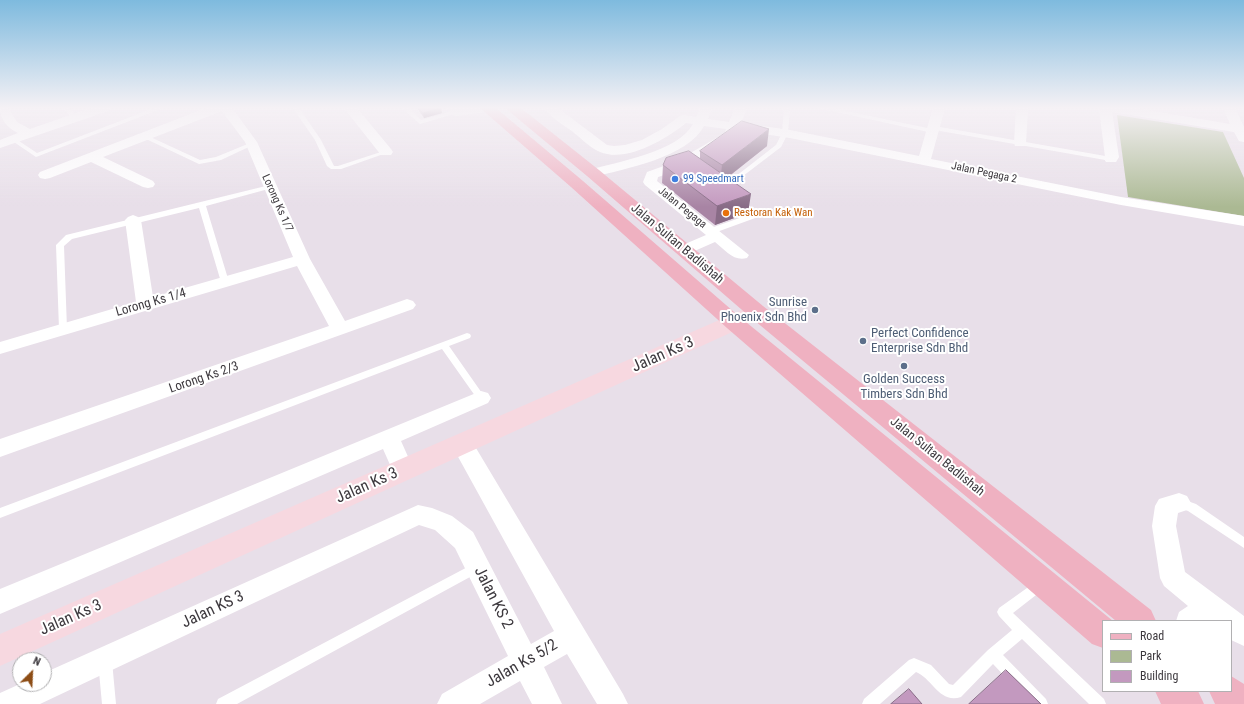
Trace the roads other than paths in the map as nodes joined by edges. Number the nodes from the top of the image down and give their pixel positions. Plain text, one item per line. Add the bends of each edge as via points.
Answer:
1 (11, 141) edge
2 (15, 141) edge
3 (73, 141) edge
4 (136, 141) edge
5 (154, 141) edge
6 (250, 141) edge
7 (318, 141) edge
8 (377, 141) edge
9 (525, 141) edge
10 (552, 141) edge
11 (591, 141) edge
12 (650, 141) edge
13 (683, 141) edge
14 (722, 141) edge
15 (782, 141) edge
16 (820, 141) edge
17 (930, 141) edge
18 (1007, 141) edge
19 (1110, 141) edge
20 (1020, 143) joint
21 (0, 144) edge
22 (252, 144) junction
23 (386, 152) joint
24 (92, 157) junction
25 (1111, 159) joint
26 (924, 161) junction
27 (593, 174) junction
28 (45, 175) dead end
29 (148, 184) dead end
30 (270, 187) junction
31 (729, 194) edge
32 (736, 198) edge
33 (202, 205) junction
34 (133, 220) junction
35 (1244, 221) edge
36 (714, 234) junction
37 (684, 250) junction
38 (741, 255) dead end
39 (302, 259) junction
40 (225, 282) junction
41 (145, 305) junction
42 (407, 305) dead end
43 (745, 317) junction
44 (63, 329) junction
45 (340, 329) junction
46 (467, 336) dead end
47 (444, 345) junction
48 (0, 348) edge
49 (481, 398) joint
50 (388, 437) junction
51 (462, 444) junction
52 (0, 448) edge
53 (403, 470) junction
54 (1179, 503) joint
55 (0, 513) edge
56 (418, 515) joint
57 (1244, 543) edge
58 (477, 567) junction
59 (1043, 583) junction
60 (0, 602) edge
61 (1209, 616) edge
62 (1139, 620) edge
63 (1232, 624) edge
64 (1022, 630) junction
65 (1102, 632) edge
66 (1244, 633) edge
67 (572, 636) junction
68 (0, 650) edge
69 (993, 655) junction
70 (105, 659) junction
71 (526, 662) junction
72 (1173, 692) edge
73 (1227, 692) edge
74 (8, 704) edge
75 (109, 704) edge
76 (223, 704) edge
77 (452, 704) edge
78 (547, 704) edge
79 (613, 704) edge
80 (869, 704) edge
81 (1041, 704) edge
82 (1099, 704) edge
83 (1187, 704) edge
84 (1241, 704) edge

1 - 21 street
2 - 3 lane via 36,155
4 - 24 street
5 - 22 lane via 203,163
6 - 22 street, Lorong Ks 1/7
7 - 23 lane via 333,168
8 - 23 street
9 - 43 main road, Jalan Sultan Badlishah
10 - 27 main road, Jalan Sultan Badlishah
11 - 12 street, Jalan Pegaga 2 via 603,150 613,151
13 - 27 street via 671,148
14 - 36 street, Jalan Pegaga via 688,165 652,175 650,182
15 - 31 lane via 779,146 719,187
16 - 26 street, Jalan Pegaga 2
17 - 26 street
18 - 20 lane
19 - 25 street
20 - 25 lane
22 - 30 street, Lorong Ks 1/7
24 - 28 street
24 - 29 street
26 - 35 street, Jalan Pegaga 2 via 1121,201
27 - 37 main road, Jalan Sultan Badlishah
30 - 33 lane
30 - 39 street, Lorong Ks 1/7
32 - 36 lane via 755,212 755,215
33 - 34 lane
33 - 40 lane
34 - 41 street
34 - 44 lane via 70,237 60,245
36 - 37 street, Jalan Pegaga
36 - 38 street, Jalan Pegaga
37 - 43 main road, Jalan Sultan Badlishah
39 - 40 street, Lorong Ks 1/4
39 - 45 street, Lorong Ks 1/7
40 - 41 street, Lorong Ks 1/4
41 - 44 street, Lorong Ks 1/4
42 - 45 street, Lorong Ks 2/3
43 - 51 street, Jalan Ks 3
43 - 59 main road, Jalan Sultan Badlishah
43 - 62 main road, Jalan Sultan Badlishah
44 - 48 street, Lorong Ks 1/4
45 - 52 street, Lorong Ks 2/3
46 - 47 lane
47 - 49 lane
47 - 55 lane
49 - 50 street
50 - 53 street
50 - 60 street
51 - 53 street, Jalan Ks 3
51 - 67 street
53 - 68 street, Jalan Ks 3
54 - 57 lane via 1192,508
54 - 61 street via 1167,506 1164,526 1173,578
56 - 58 street, Jalan KS 2 via 434,518 451,527 464,540
56 - 70 street, Jalan KS 3
58 - 71 street, Jalan KS 2
58 - 76 lane
59 - 64 lane via 1003,612
59 - 65 main road, Jalan Sultan Badlishah
63 - 66 street
64 - 69 lane
64 - 82 lane
67 - 71 street, Jalan Ks 5/2
67 - 79 street
69 - 80 lane via 956,692 942,688 924,668 914,665
69 - 81 lane
70 - 74 street, Jalan KS 3
70 - 75 lane
71 - 77 street, Jalan Ks 5/2
71 - 78 street, Jalan KS 2
72 - 83 main road
73 - 84 main road

